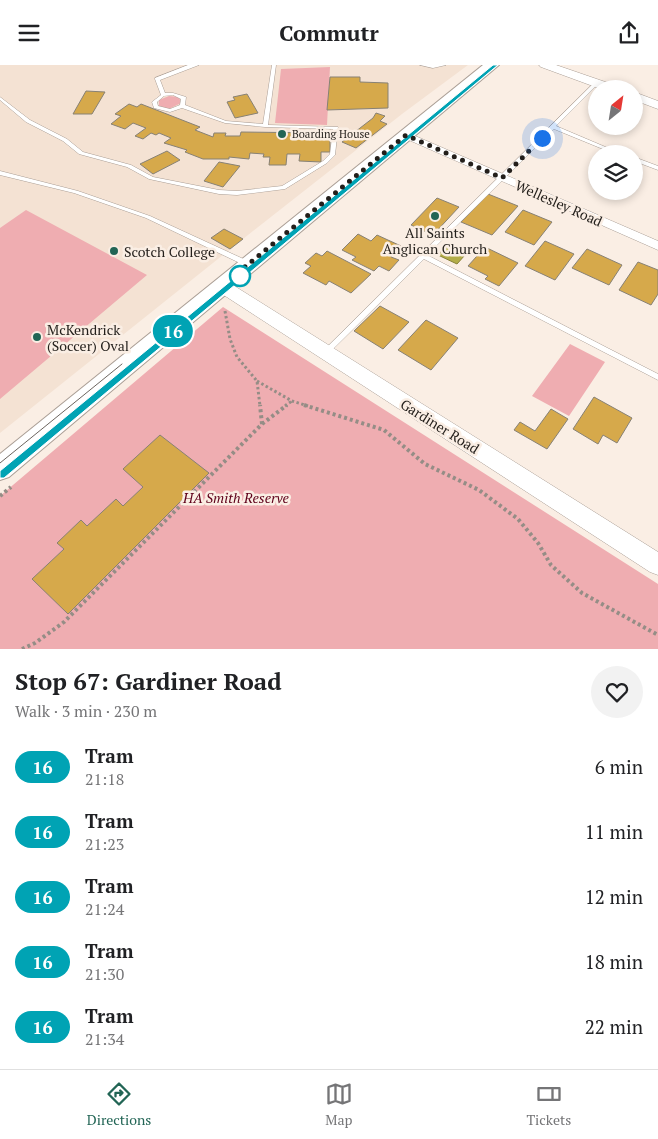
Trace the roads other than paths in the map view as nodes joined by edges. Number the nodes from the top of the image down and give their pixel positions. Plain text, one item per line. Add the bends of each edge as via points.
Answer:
1 (197, 65) edge
2 (274, 65) edge
3 (422, 65) edge
4 (444, 65) edge
5 (492, 65) edge
6 (545, 65) edge
7 (588, 80) edge
8 (588, 92) edge
9 (163, 95) junction
10 (0, 98) edge
11 (643, 99) edge
12 (658, 105) edge
13 (182, 106) junction
14 (265, 126) junction
15 (553, 127) junction
16 (406, 135) junction
17 (598, 145) edge
18 (643, 163) edge
19 (658, 169) edge
20 (0, 173) edge
21 (502, 178) junction
22 (658, 247) edge
23 (424, 256) junction
24 (249, 265) junction
25 (222, 286) junction
26 (325, 353) junction
27 (658, 377) edge
28 (0, 469) edge
29 (658, 564) edge

1 - 9 lane via 157,79
2 - 14 lane
3 - 4 lane
5 - 16 main road
6 - 7 street
8 - 15 lane
9 - 13 lane via 181,96 185,101
9 - 13 lane via 154,102 156,107 170,111
10 - 14 lane via 28,121 65,140 80,153 130,166 150,178 219,192 283,188 334,154 336,127
11 - 12 street
13 - 14 lane via 225,123
15 - 17 lane
15 - 21 lane
16 - 21 street, Wellesley Road
16 - 24 main road
18 - 19 lane
20 - 24 lane via 76,191 148,217
21 - 22 street, Wellesley Road
21 - 23 lane
23 - 26 lane
23 - 27 lane
24 - 25 main road
25 - 26 street, Gardiner Road
25 - 28 main road
26 - 29 street, Gardiner Road

